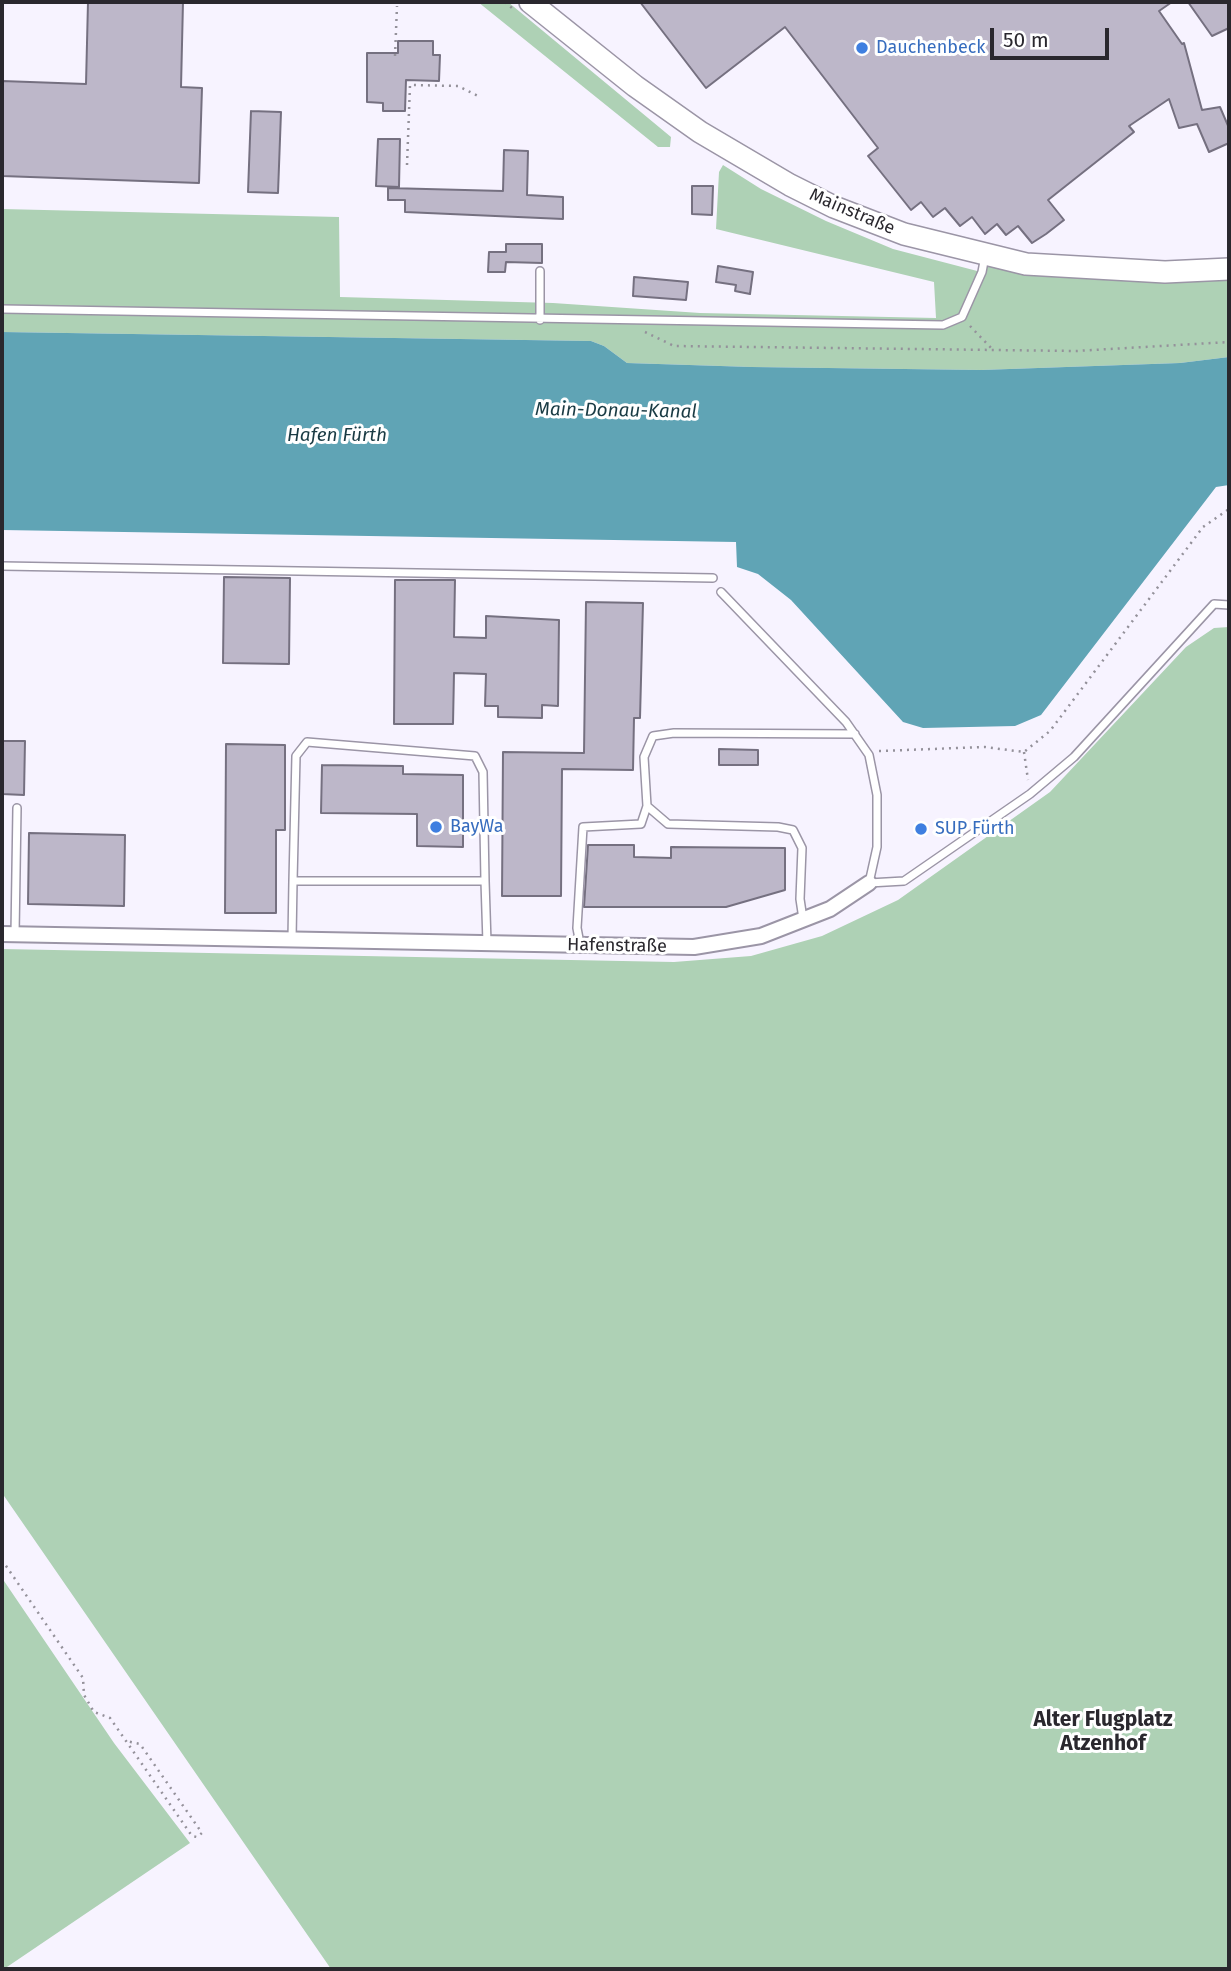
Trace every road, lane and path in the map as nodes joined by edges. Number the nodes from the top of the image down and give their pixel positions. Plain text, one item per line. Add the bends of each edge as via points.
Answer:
1 (530, 2) edge
2 (397, 6) dead end
3 (395, 56) dead end
4 (478, 96) dead end
5 (407, 164) dead end
6 (985, 256) junction
7 (1229, 269) edge
8 (540, 271) dead end
9 (2, 309) edge
10 (962, 317) junction
11 (540, 320) junction
12 (624, 322) junction
13 (1229, 342) edge
14 (994, 351) junction
15 (1229, 509) edge
16 (2, 566) edge
17 (713, 578) dead end
18 (721, 592) dead end
19 (1229, 605) edge
20 (855, 734) junction
21 (1024, 752) junction
22 (869, 755) junction
23 (1030, 794) junction
24 (646, 806) junction
25 (17, 808) dead end
26 (293, 881) junction
27 (485, 881) junction
28 (869, 883) junction
29 (803, 919) junction
30 (8, 934) edge
31 (292, 939) junction
32 (487, 943) junction
33 (580, 945) junction
34 (2, 1560) edge
35 (126, 1741) junction

1 - 6 main road, Mainstraße via 635,86 769,174 834,207 904,234
2 - 3 path
4 - 5 path via 458,86 410,85
6 - 7 main road, Mainstraße via 1092,269
6 - 10 lane
8 - 11 lane
9 - 11 lane
10 - 12 lane via 943,325
10 - 14 path
11 - 12 lane
12 - 14 path via 674,346
13 - 14 path
15 - 21 path via 1203,527 1050,731
16 - 17 lane
18 - 20 lane
19 - 23 lane via 1214,604 1074,757
20 - 22 lane
20 - 24 lane via 653,736 644,757
21 - 22 path via 972,747
21 - 23 path
22 - 28 lane via 877,795 877,847
23 - 28 lane via 904,881
24 - 29 lane via 668,824 793,830 802,848
24 - 33 lane via 641,824 583,827
25 - 30 lane
26 - 27 lane
26 - 27 lane via 296,757 307,742 475,756 483,772
26 - 31 lane
27 - 32 lane
28 - 29 street, Hafenstraße via 830,909
29 - 33 street, Hafenstraße via 761,936 694,947
30 - 31 street, Hafenstraße
31 - 32 street, Hafenstraße
32 - 33 street, Hafenstraße
34 - 35 path via 83,1678 84,1695 94,1712 110,1718
35 - 35 path via 140,1744 202,1833 197,1837

